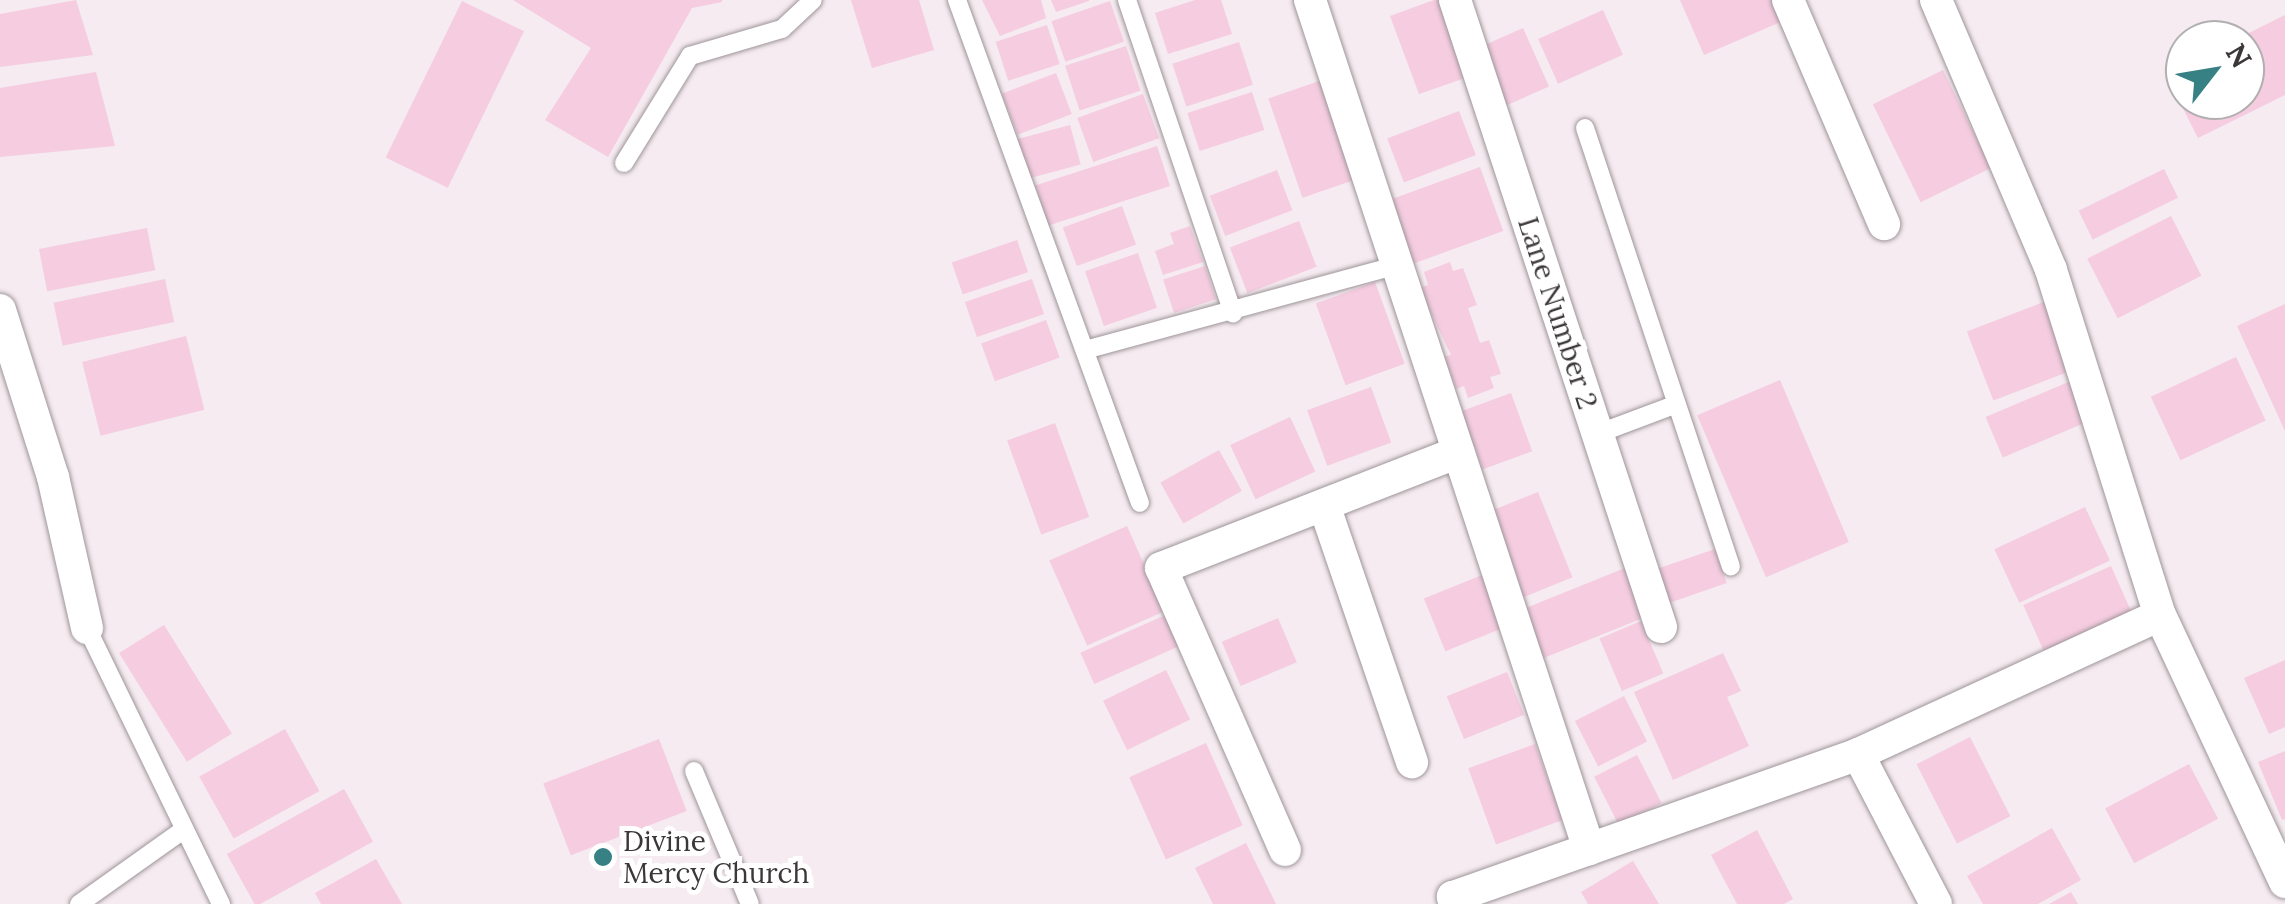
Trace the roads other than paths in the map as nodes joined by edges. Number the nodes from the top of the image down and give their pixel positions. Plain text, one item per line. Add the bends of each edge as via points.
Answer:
1 (812, 0) edge
2 (957, 0) edge
3 (1126, 0) edge
4 (1310, 0) edge
5 (1455, 0) edge
6 (1788, 0) edge
7 (1936, 0) edge
8 (1585, 128) dead end
9 (624, 162) dead end
10 (1884, 224) dead end
11 (1402, 264) junction
12 (0, 310) edge
13 (1233, 314) junction
14 (1084, 350) junction
15 (1677, 404) junction
16 (1597, 434) junction
17 (1458, 452) junction
18 (1140, 504) dead end
19 (1324, 506) junction
20 (1732, 566) dead end
21 (2160, 616) junction
22 (1661, 627) dead end
23 (88, 628) joint
24 (1858, 754) junction
25 (1412, 762) dead end
26 (694, 771) dead end
27 (183, 830) junction
28 (1589, 849) junction
29 (1284, 850) dead end
30 (2285, 882) edge
31 (79, 904) edge
32 (221, 904) edge
33 (750, 904) edge
34 (1458, 904) edge
35 (1936, 904) edge

1 - 9 lane via 782,29 690,56
2 - 14 lane
3 - 13 lane
4 - 11 street
5 - 16 street, Lane Number 2
6 - 10 street
7 - 21 street via 2051,270
8 - 15 lane
11 - 13 lane
11 - 17 street
12 - 23 street via 53,477
13 - 14 lane
14 - 18 lane
15 - 16 lane
15 - 20 lane
16 - 22 street, Lane Number 2
17 - 19 street
17 - 28 street
19 - 25 street
19 - 29 street via 1162,568
21 - 24 street
21 - 30 street
23 - 27 lane
24 - 28 street
24 - 35 street
26 - 33 lane
27 - 31 lane
27 - 32 lane
28 - 34 street via 1453,897

